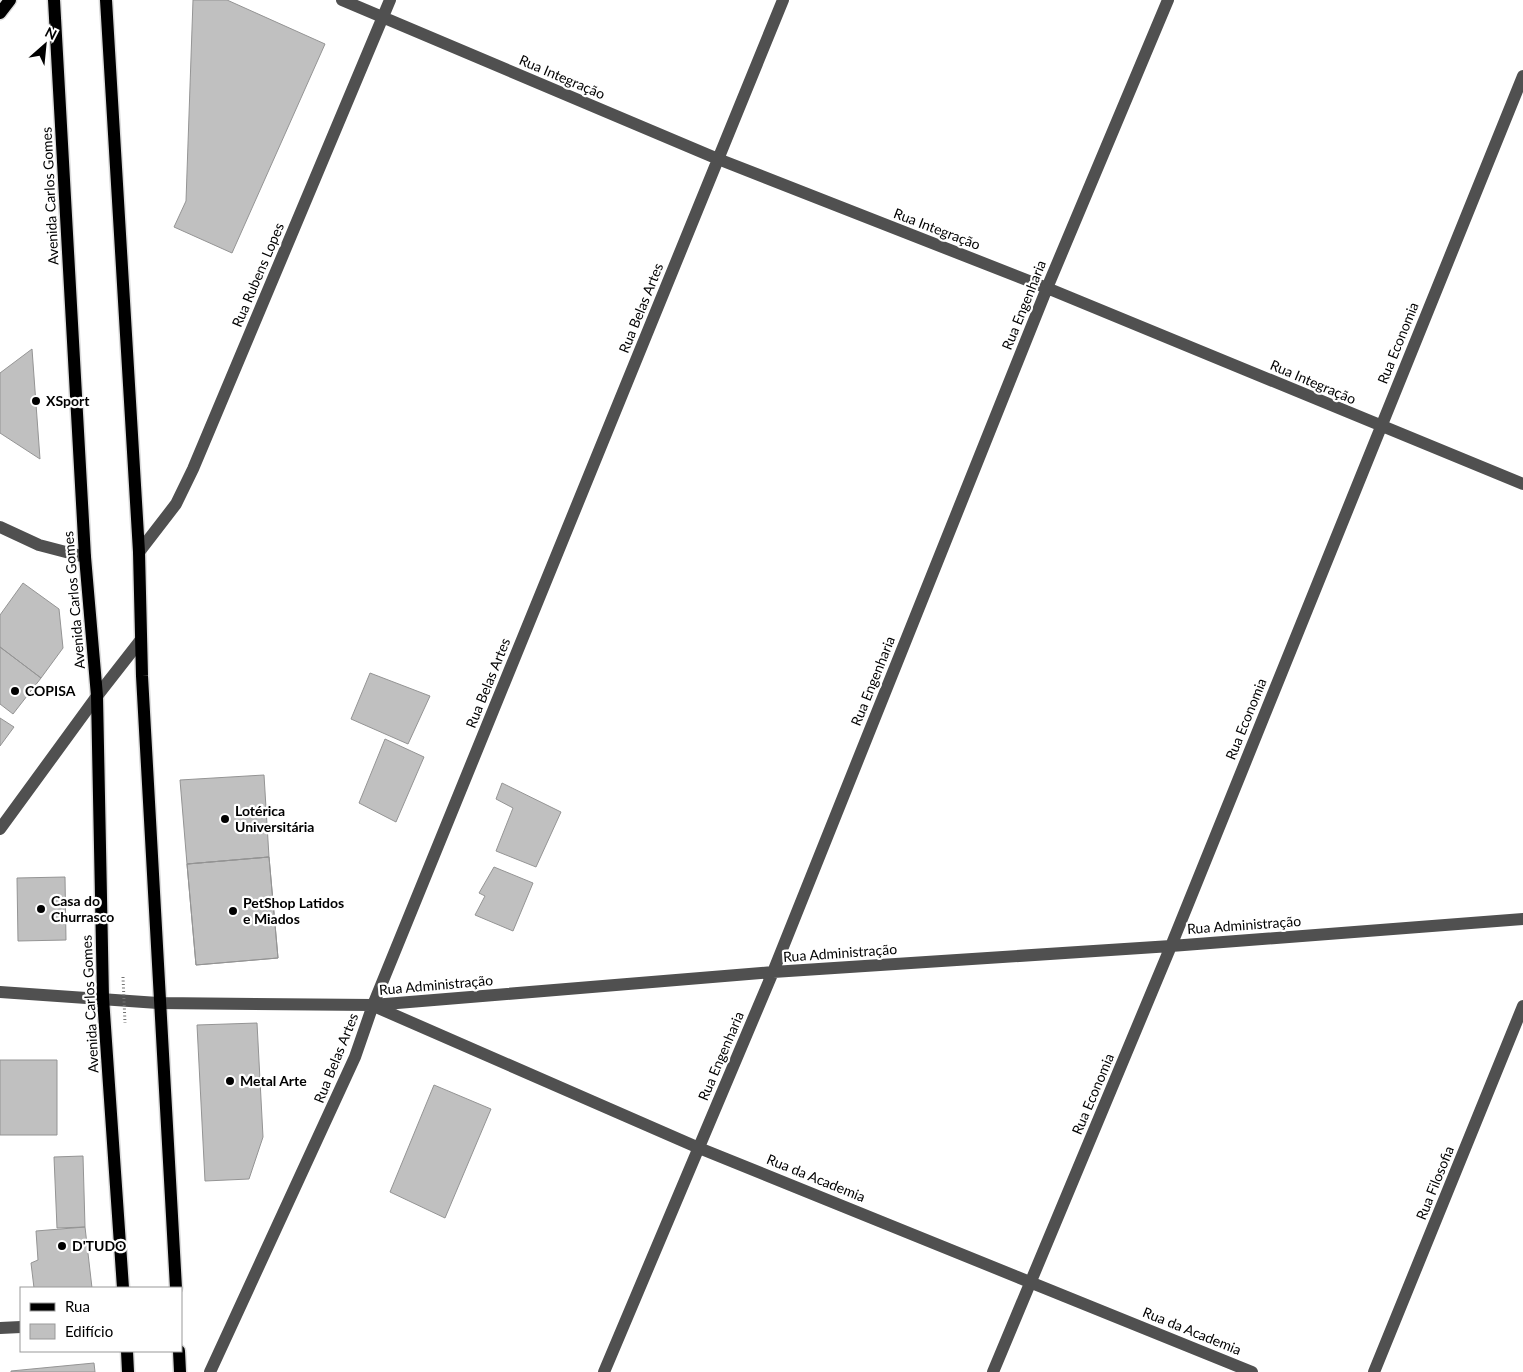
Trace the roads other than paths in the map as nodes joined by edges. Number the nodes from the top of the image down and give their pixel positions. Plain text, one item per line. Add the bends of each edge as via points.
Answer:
1 (10, 0) edge
2 (54, 0) edge
3 (106, 0) edge
4 (342, 0) edge
5 (390, 0) edge
6 (783, 0) edge
7 (1168, 0) edge
8 (0, 13) edge
9 (383, 17) junction
10 (1523, 76) edge
11 (718, 159) junction
12 (1047, 288) junction
13 (1380, 426) junction
14 (1523, 484) edge
15 (0, 527) edge
16 (139, 552) junction
17 (85, 557) junction
18 (140, 641) junction
19 (97, 696) junction
20 (0, 829) edge
21 (1523, 919) edge
22 (1171, 946) junction
23 (773, 972) junction
24 (0, 992) edge
25 (103, 998) junction
26 (158, 1003) junction
27 (373, 1005) junction
28 (1523, 1006) edge
29 (699, 1148) junction
30 (1031, 1280) junction
31 (123, 1287) edge
32 (176, 1287) edge
33 (20, 1327) edge
34 (0, 1328) edge
35 (127, 1352) edge
36 (179, 1352) edge
37 (128, 1372) edge
38 (180, 1372) edge
39 (210, 1372) edge
40 (604, 1372) edge
41 (993, 1372) edge
42 (1252, 1372) edge
43 (1374, 1372) edge

1 - 8 main road
2 - 17 main road, Avenida Carlos Gomes
3 - 16 main road
4 - 9 street, Rua Integração
5 - 9 street, Rua Rubens Lopes
6 - 11 street, Rua Belas Artes
7 - 12 street, Rua Engenharia
9 - 11 street, Rua Integração
9 - 16 street, Rua Rubens Lopes via 193,469 176,504
10 - 13 street, Rua Economia
11 - 12 street, Rua Integração
11 - 27 street, Rua Belas Artes
12 - 13 street, Rua Integração
12 - 23 street, Rua Engenharia
13 - 14 street, Rua Integração
13 - 22 street, Rua Economia
15 - 17 street via 39,545
16 - 18 main road
17 - 19 main road, Avenida Carlos Gomes
18 - 19 street
18 - 26 main road
19 - 20 street
19 - 25 main road, Avenida Carlos Gomes
21 - 22 street, Rua Administração
22 - 23 street, Rua Administração
22 - 30 street, Rua Economia
23 - 27 street, Rua Administração
23 - 29 street, Rua Engenharia
24 - 25 street
25 - 26 street, Rua Administração
25 - 31 main road, Avenida Carlos Gomes
26 - 27 street, Rua Administração
26 - 32 main road
27 - 29 street, Rua da Academia
27 - 39 street, Rua Belas Artes via 355,1057
28 - 43 street, Rua Filosofia
29 - 30 street, Rua da Academia
29 - 40 street, Rua Engenharia
30 - 41 street, Rua Economia
30 - 42 street, Rua da Academia
33 - 34 street
35 - 37 main road
36 - 38 main road

